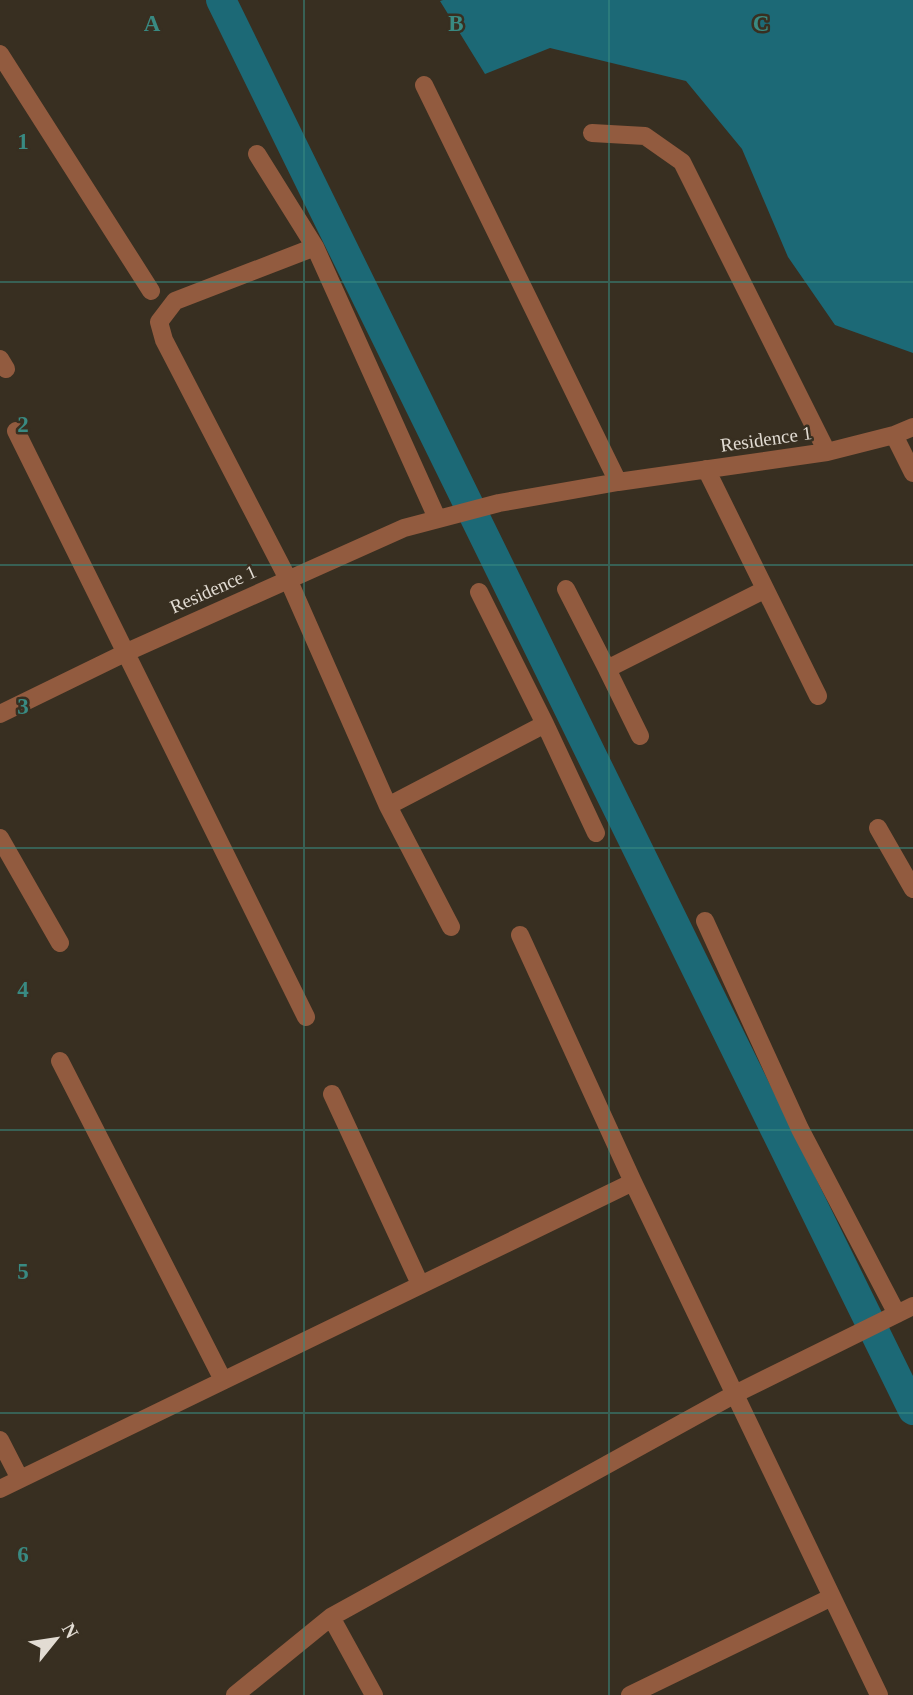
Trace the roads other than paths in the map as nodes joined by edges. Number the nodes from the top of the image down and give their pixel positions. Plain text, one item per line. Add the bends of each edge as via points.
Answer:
1 (0, 54) edge
2 (424, 85) dead end
3 (592, 133) dead end
4 (257, 154) dead end
5 (314, 247) junction
6 (151, 290) dead end
7 (913, 427) edge
8 (16, 431) dead end
9 (894, 435) junction
10 (827, 452) junction
11 (706, 469) junction
12 (913, 474) edge
13 (618, 481) junction
14 (443, 518) junction
15 (288, 579) junction
16 (566, 589) dead end
17 (764, 590) junction
18 (479, 592) dead end
19 (127, 652) junction
20 (607, 669) junction
21 (818, 696) dead end
22 (0, 714) edge
23 (545, 724) junction
24 (640, 736) dead end
25 (388, 806) junction
26 (878, 828) dead end
27 (596, 832) dead end
28 (0, 838) edge
29 (913, 889) edge
30 (705, 921) dead end
31 (450, 927) dead end
32 (520, 935) dead end
33 (60, 943) dead end
34 (306, 1017) dead end
35 (60, 1061) dead end
36 (332, 1094) dead end
37 (633, 1182) junction
38 (420, 1284) junction
39 (904, 1315) edge
40 (223, 1380) junction
41 (735, 1394) junction
42 (0, 1440) edge
43 (20, 1479) junction
44 (0, 1489) edge
45 (832, 1597) junction
46 (331, 1617) junction
47 (235, 1695) edge
48 (374, 1695) edge
49 (630, 1695) edge
50 (879, 1695) edge

1 - 6 street
2 - 13 street
3 - 10 street via 645,136 682,162
4 - 5 street
5 - 14 street
5 - 15 street via 175,301 159,323
7 - 9 street, Residence 1
8 - 19 street
9 - 10 street, Residence 1
9 - 12 street
10 - 11 street, Residence 1
11 - 13 street, Residence 1
11 - 17 street
13 - 14 street, Residence 1
14 - 15 street, Residence 1 via 404,528
15 - 19 street, Residence 1
15 - 25 street
16 - 20 street
17 - 20 street
17 - 21 street
18 - 23 street
19 - 22 street, Residence 1
19 - 34 street
20 - 24 street
23 - 25 street
23 - 27 street
25 - 31 street
26 - 29 street
28 - 33 street
30 - 39 street via 800,1129
32 - 37 street
35 - 40 street
36 - 38 street
37 - 38 street
37 - 41 street
38 - 40 street
39 - 41 street
40 - 43 street
41 - 45 street
41 - 46 street
42 - 43 street
43 - 44 street
45 - 49 street
45 - 50 street
46 - 47 street
46 - 48 street

